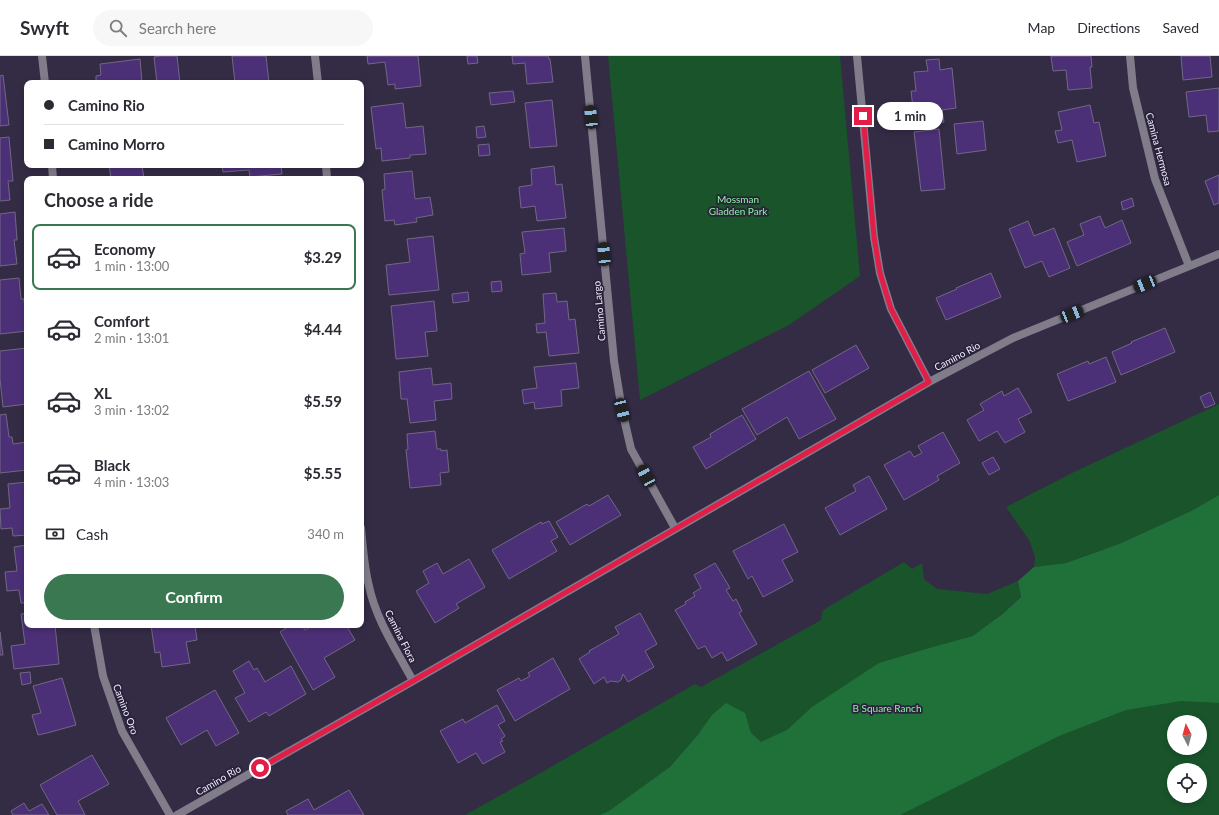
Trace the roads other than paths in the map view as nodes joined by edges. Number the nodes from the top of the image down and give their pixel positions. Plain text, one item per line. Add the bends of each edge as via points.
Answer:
1 (42, 56) edge
2 (315, 56) edge
3 (585, 56) edge
4 (857, 56) edge
5 (1130, 56) edge
6 (45, 80) edge
7 (318, 80) edge
8 (1219, 254) edge
9 (1189, 266) junction
10 (929, 382) junction
11 (675, 528) junction
12 (364, 564) edge
13 (95, 628) edge
14 (413, 681) junction
15 (170, 815) edge
16 (177, 815) edge

1 - 6 street
2 - 7 street
3 - 11 street, Camino Largo via 614,361 622,410 631,449
4 - 10 street via 874,237 880,273 891,309
5 - 9 street, Camina Hermosa via 1133,88 1155,179
8 - 9 street, Camino Rio
9 - 10 street, Camino Rio via 1013,338
10 - 11 street, Camino Rio
11 - 14 street, Camino Rio
12 - 14 street, Camina Flora via 380,619
13 - 15 street, Camino Oro via 103,676 122,732
14 - 16 street, Camino Rio

